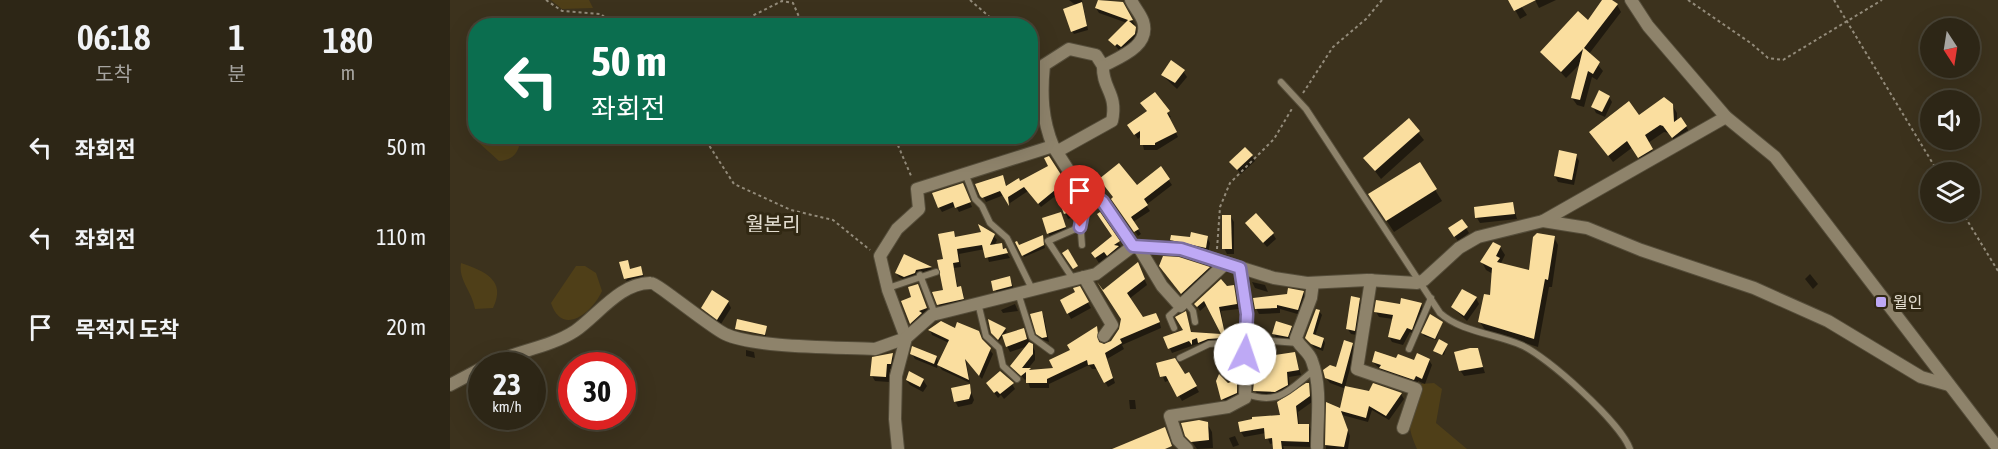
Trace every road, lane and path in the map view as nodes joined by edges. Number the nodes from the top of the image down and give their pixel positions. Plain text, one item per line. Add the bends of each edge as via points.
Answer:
1 (546, 0) edge
2 (970, 0) edge
3 (1131, 0) edge
4 (1382, 0) edge
5 (1631, 0) edge
6 (1688, 0) edge
7 (1834, 0) edge
8 (1882, 0) edge
9 (605, 18) edge
10 (748, 18) edge
11 (800, 18) edge
12 (991, 18) edge
13 (1847, 21) junction
14 (1103, 66) junction
15 (1281, 82) dead end
16 (1296, 100) junction
17 (1726, 117) junction
18 (708, 144) edge
19 (897, 144) edge
20 (1055, 148) junction
21 (1932, 162) edge
22 (965, 173) junction
23 (917, 189) junction
24 (1094, 195) junction
25 (1543, 221) junction
26 (1968, 222) edge
27 (1080, 227) junction
28 (1082, 245) dead end
29 (1136, 246) junction
30 (880, 256) junction
31 (1213, 258) junction
32 (1226, 263) junction
33 (1240, 268) junction
34 (1998, 271) edge
35 (936, 272) dead end
36 (920, 275) junction
37 (1079, 278) junction
38 (1371, 280) junction
39 (1421, 281) junction
40 (1313, 283) junction
41 (887, 288) junction
42 (1032, 289) junction
43 (1018, 292) junction
44 (1431, 298) junction
45 (978, 303) junction
46 (1183, 304) junction
47 (935, 314) junction
48 (1196, 322) dead end
49 (1174, 328) dead end
50 (1104, 336) dead end
51 (906, 338) junction
52 (1298, 344) junction
53 (1245, 348) junction
54 (1409, 349) dead end
55 (1051, 351) dead end
56 (522, 352) edge
57 (1180, 358) dead end
58 (1314, 369) junction
59 (468, 375) edge
60 (1017, 379) dead end
61 (450, 385) edge
62 (1949, 385) junction
63 (1246, 394) junction
64 (1403, 428) dead end
65 (1317, 447) dead end
66 (1998, 448) edge
67 (898, 449) edge
68 (1187, 449) edge
69 (1630, 449) edge

1 - 9 path via 562,11 601,14
2 - 12 path
3 - 14 street via 1143,22 1141,42
4 - 16 path via 1334,47
5 - 17 street via 1648,26
6 - 13 path via 1768,58 1783,60
7 - 13 path
8 - 13 path
10 - 11 path via 782,1 793,3
13 - 21 path
14 - 20 street via 1115,104 1112,121
14 - 20 street via 1096,55 1069,50 1044,65 1046,128
15 - 16 lane
16 - 31 path via 1274,139 1230,183 1220,207 1218,247
16 - 39 lane via 1306,109
17 - 25 street
17 - 62 street via 1774,157
18 - 30 path via 735,184 791,210 833,220
19 - 23 path
20 - 22 street
20 - 24 street via 1074,179
22 - 23 street
22 - 42 lane via 975,199 990,223 1007,238
23 - 30 street via 919,209 897,229
24 - 27 lane via 1083,211
24 - 29 street
25 - 39 street via 1478,237
25 - 62 street via 1587,228 1754,288 1828,321 1921,377
26 - 34 path
27 - 28 lane
27 - 37 lane via 1048,241
29 - 31 street via 1181,249
29 - 37 street via 1107,268
29 - 46 street via 1162,286
30 - 41 street
31 - 32 street
32 - 33 street
32 - 46 street
33 - 40 street
33 - 53 street via 1247,314
35 - 36 lane
36 - 41 lane
36 - 47 lane
37 - 42 street
37 - 50 street via 1112,325
38 - 39 street via 1409,284
38 - 40 street
38 - 64 street via 1357,369 1416,389
39 - 44 lane
40 - 52 street via 1296,338
41 - 51 street
42 - 43 street
43 - 45 street
43 - 55 lane via 1032,337
44 - 54 lane
44 - 69 lane via 1450,320 1511,341 1545,359 1596,407
45 - 47 street
45 - 60 lane via 986,336 999,348 1003,366
46 - 48 lane via 1193,311
46 - 49 lane via 1169,315
47 - 51 street
51 - 56 street via 875,349 748,340 726,334 676,301 661,286 647,283 616,296 573,332
51 - 67 street via 894,385
52 - 53 lane via 1272,341 1264,352
52 - 58 street via 1312,359
53 - 57 lane via 1209,344
53 - 63 street
58 - 63 lane via 1286,395 1258,399
58 - 65 street
59 - 61 street
62 - 66 street
63 - 68 street via 1240,403 1228,407 1170,416 1178,440

